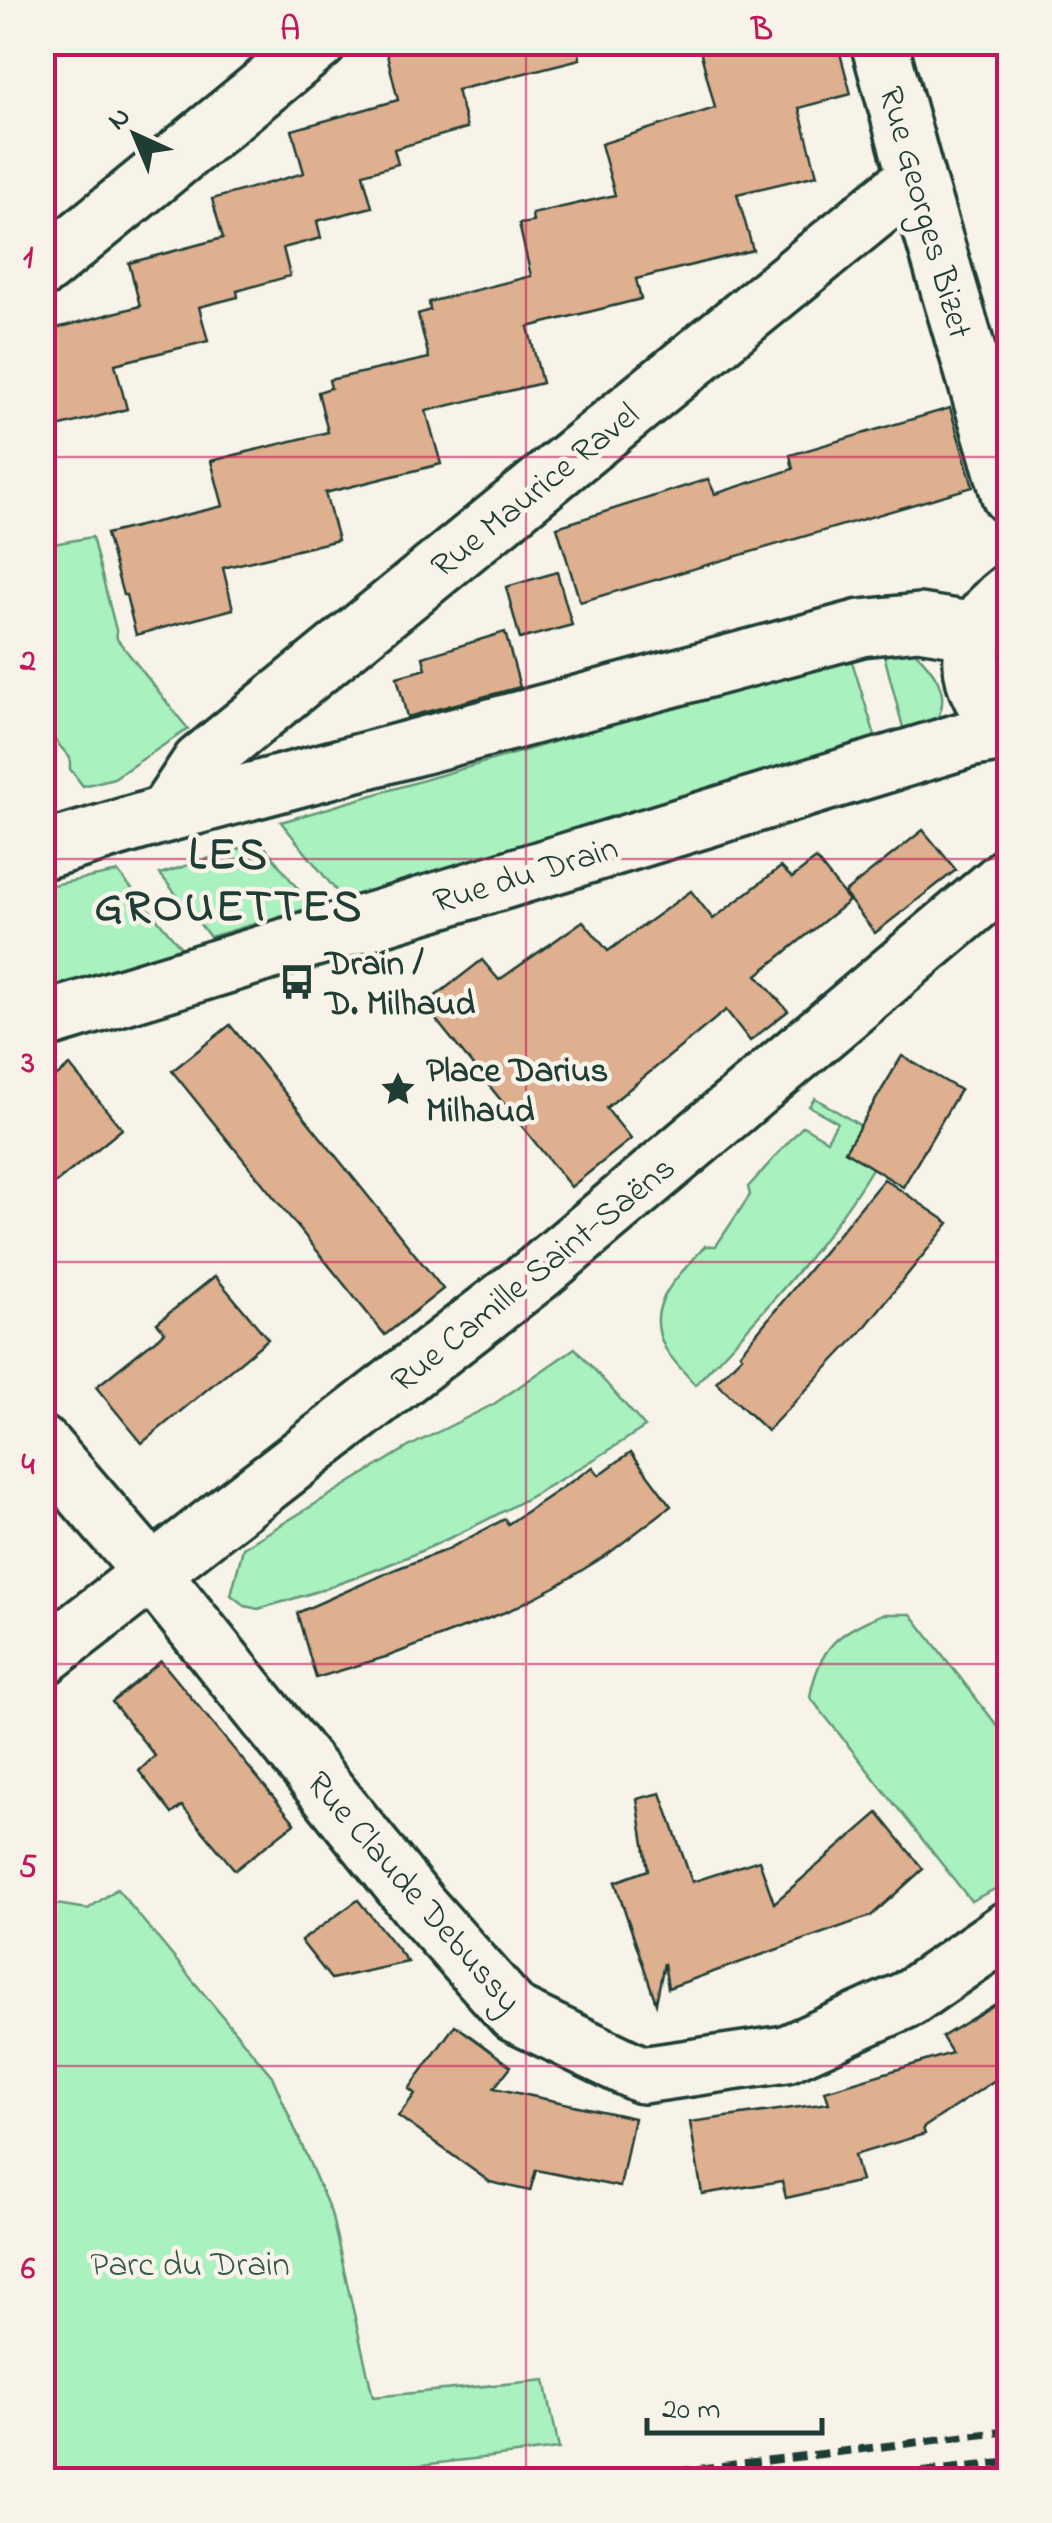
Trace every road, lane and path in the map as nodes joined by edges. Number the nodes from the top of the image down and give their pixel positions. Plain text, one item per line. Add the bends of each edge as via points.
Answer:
1 (319, 42) edge
2 (879, 42) edge
3 (916, 177) junction
4 (42, 269) edge
5 (1010, 496) edge
6 (992, 612) edge
7 (1010, 730) edge
8 (166, 814) junction
9 (42, 851) edge
10 (1010, 874) edge
11 (42, 1020) edge
12 (42, 1445) edge
13 (152, 1573) junction
14 (42, 1658) edge
15 (1010, 1928) edge

1 - 4 street
2 - 3 street, Rue Georges Bizet
3 - 5 street, Rue Georges Bizet
3 - 8 street, Rue Maurice Ravel via 200,762
6 - 7 street via 972,655 973,678 984,703
6 - 8 street via 862,628
7 - 11 street, Rue du Drain
8 - 9 street
10 - 13 street, Rue Camille Saint-Saëns via 538,1273
12 - 13 street, Rue Claude Debussy
13 - 14 street, Rue Camille Saint-Saëns
13 - 15 street, Rue Claude Debussy via 386,1866 516,2014 642,2076 786,2054 908,1999

